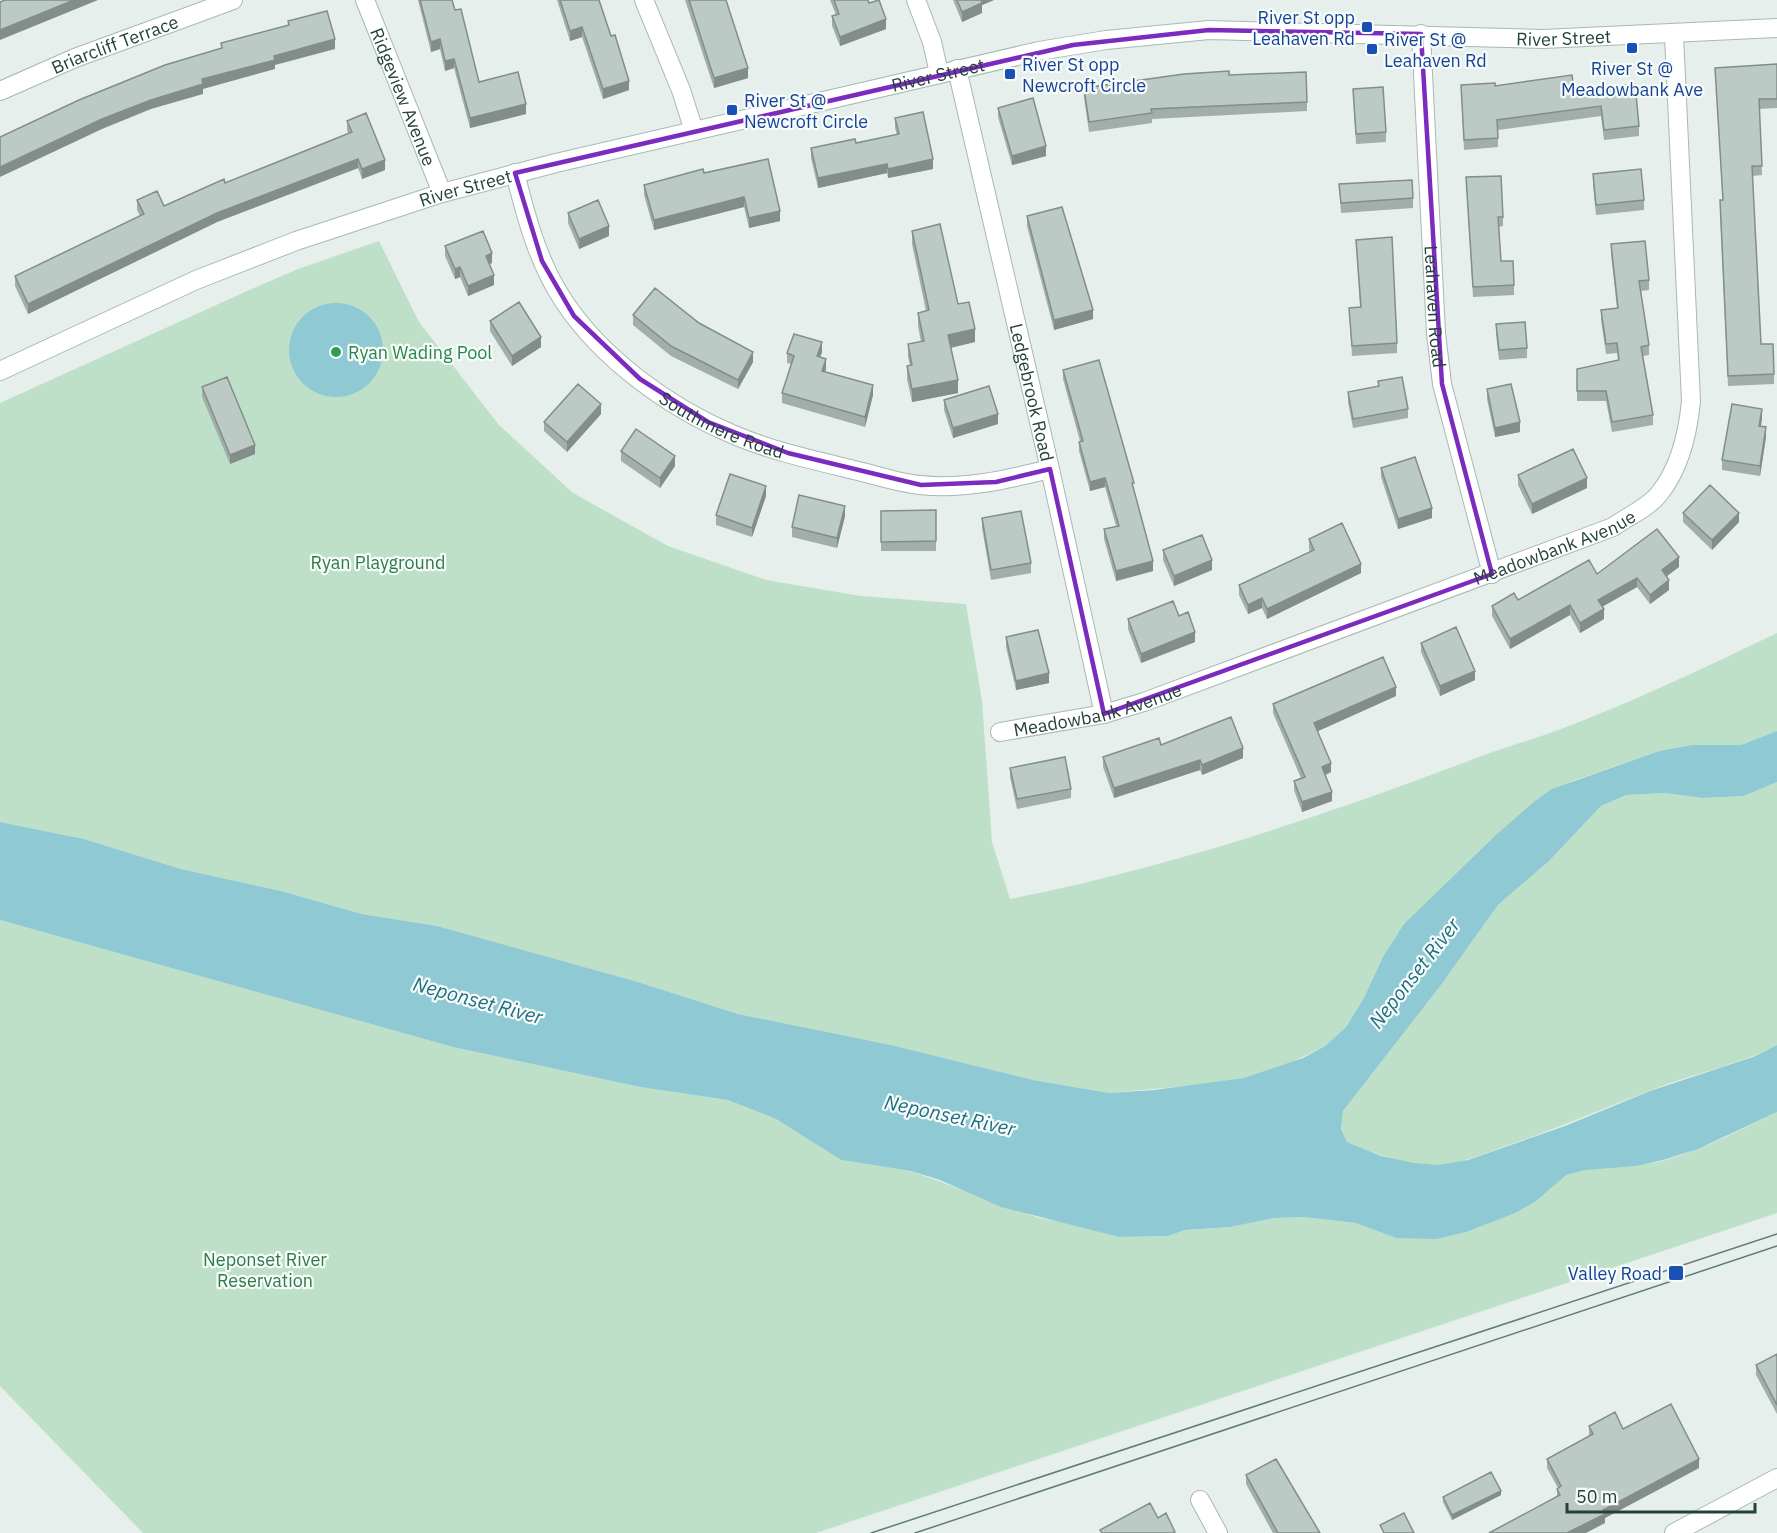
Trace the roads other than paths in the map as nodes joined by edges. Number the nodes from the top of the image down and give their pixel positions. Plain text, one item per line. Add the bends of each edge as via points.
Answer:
1 (233, 0) edge
2 (365, 0) edge
3 (644, 0) edge
4 (916, 0) edge
5 (1777, 28) edge
6 (1421, 34) junction
7 (1674, 34) junction
8 (948, 71) junction
9 (0, 91) edge
10 (694, 131) junction
11 (515, 173) junction
12 (442, 193) junction
13 (0, 371) edge
14 (1050, 468) junction
15 (1492, 574) junction
16 (1104, 714) junction
17 (1000, 732) dead end
18 (1777, 1478) edge
19 (1200, 1500) dead end
20 (1218, 1533) edge
21 (1674, 1533) edge

1 - 9 street, Briarcliff Terrace via 75,58
2 - 12 street, Ridgeview Avenue
3 - 10 street
4 - 8 street, Ledgebrook Road
5 - 7 street, River Street
6 - 7 street, River Street via 1543,39
6 - 8 street, River Street via 1175,32 1073,45
6 - 15 street, Leahaven Road via 1442,384
7 - 15 street, Meadowbank Avenue via 1691,401 1688,429 1676,466 1659,496 1613,527
8 - 10 street, River Street
8 - 14 street, Ledgebrook Road
10 - 11 street, River Street
11 - 12 street, River Street
11 - 14 street, Southmere Road via 542,261 574,316 640,380 708,422 730,434 788,453 921,485 996,482
12 - 13 street, River Street via 196,280
14 - 16 street, Ledgebrook Road
15 - 16 street, Meadowbank Avenue via 1206,681
16 - 17 street, Meadowbank Avenue
18 - 21 street
19 - 20 street

